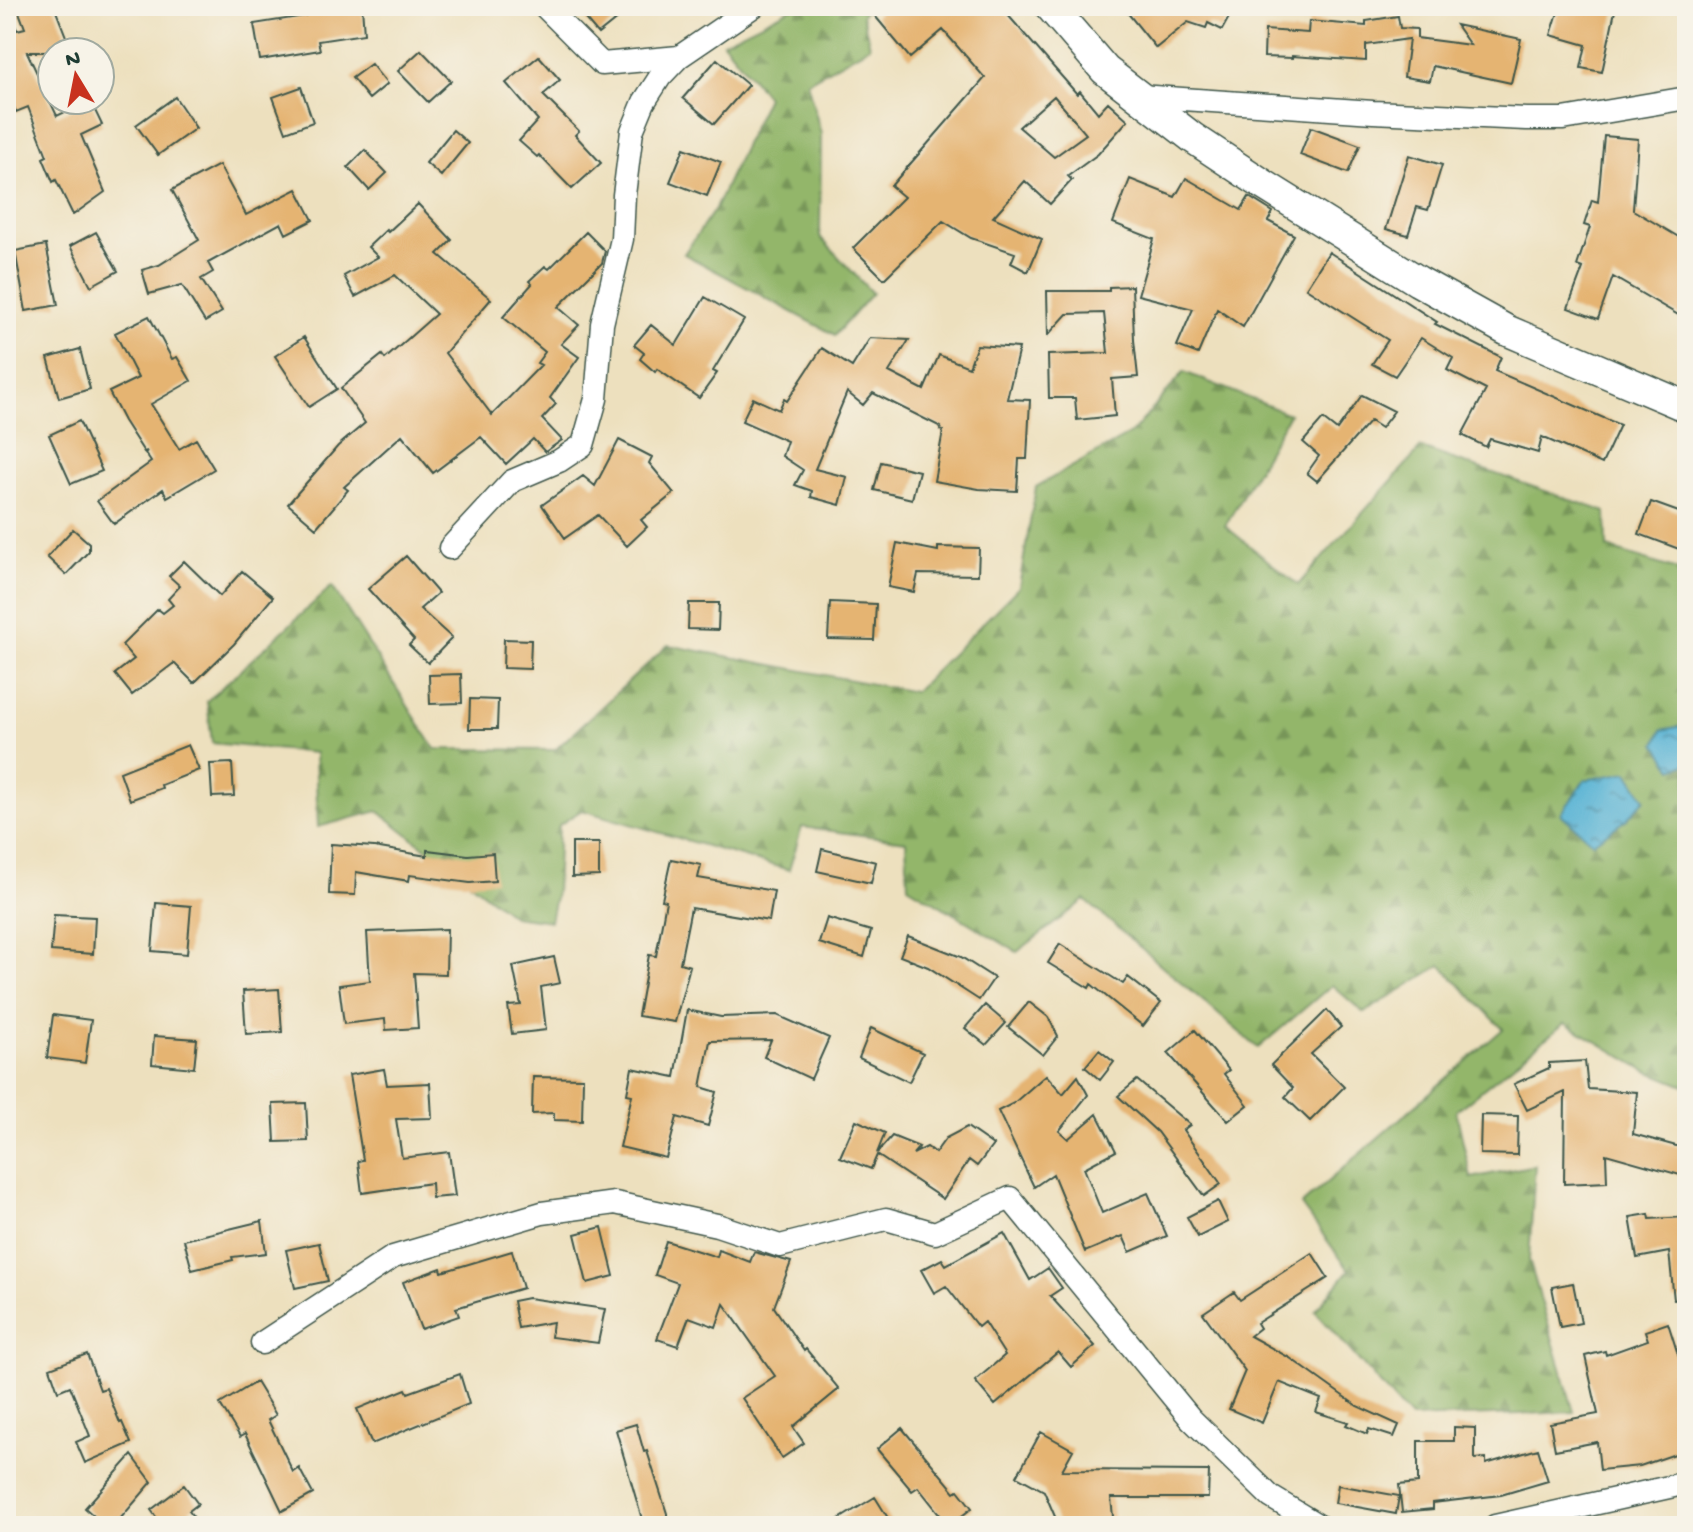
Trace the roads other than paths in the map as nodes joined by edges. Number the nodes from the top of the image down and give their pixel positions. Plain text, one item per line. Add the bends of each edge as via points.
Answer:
1 (544, 6) edge
2 (754, 6) edge
3 (1050, 6) edge
4 (679, 57) junction
5 (1139, 96) junction
6 (1687, 98) edge
7 (1687, 407) edge
8 (450, 548) dead end
9 (262, 1343) dead end
10 (1687, 1483) edge
11 (1319, 1526) edge
12 (1495, 1526) edge

1 - 4 street via 602,64
2 - 4 street
3 - 5 main road via 1105,70
4 - 8 street via 652,89 632,131 622,239 602,324 596,399 583,445 512,481
5 - 6 street via 1526,119 1563,119
5 - 7 main road via 1193,138 1418,281 1506,330
9 - 11 street via 393,1257 542,1213 615,1203 717,1225 780,1246 886,1219 935,1233 1010,1198 1191,1419 1271,1497
10 - 12 street

